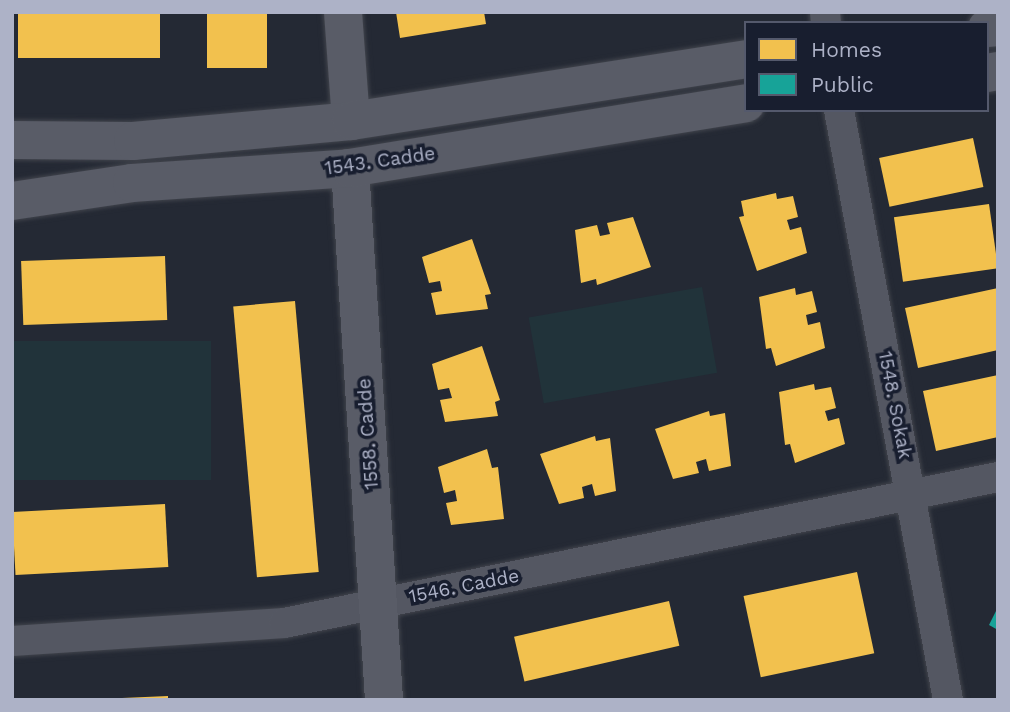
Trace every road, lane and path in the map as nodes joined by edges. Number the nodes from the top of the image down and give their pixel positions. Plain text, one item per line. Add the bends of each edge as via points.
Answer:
1 (343, 12) edge
2 (744, 60) edge
3 (744, 103) edge
4 (839, 112) edge
5 (351, 121) junction
6 (12, 140) edge
7 (350, 168) junction
8 (12, 201) edge
9 (998, 477) edge
10 (912, 495) junction
11 (379, 604) junction
12 (12, 641) edge
13 (384, 700) edge
14 (948, 700) edge

1 - 5 main road
2 - 5 main road
3 - 7 main road, 1543. Cadde
4 - 10 street, 1548. Sokak
5 - 6 main road via 133,141
7 - 8 main road, 1543. Cadde via 132,183
7 - 11 main road, 1558. Cadde
9 - 10 street, 1546. Cadde
10 - 11 street, 1546. Cadde
10 - 14 street, 1548. Sokak
11 - 12 street, 1546. Cadde via 284,623
11 - 13 main road, 1558. Cadde

